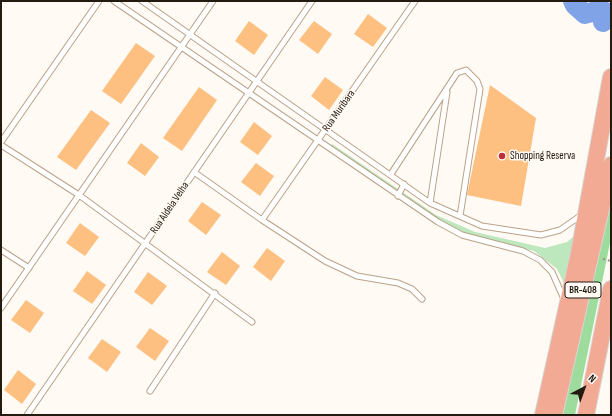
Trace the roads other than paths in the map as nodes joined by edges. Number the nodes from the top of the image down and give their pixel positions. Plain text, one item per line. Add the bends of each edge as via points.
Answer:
1 (99, 1) edge
2 (114, 1) edge
3 (142, 1) edge
4 (213, 1) edge
5 (312, 1) edge
6 (415, 1) edge
7 (190, 35) junction
8 (182, 48) junction
9 (611, 77) edge
10 (256, 81) junction
11 (448, 89) junction
12 (248, 92) junction
13 (327, 129) junction
14 (319, 140) junction
15 (1, 143) edge
16 (611, 165) edge
17 (194, 172) junction
18 (391, 174) junction
19 (404, 184) junction
20 (79, 195) junction
21 (398, 196) junction
22 (430, 203) junction
23 (585, 212) junction
24 (460, 216) junction
25 (262, 220) junction
26 (146, 243) junction
27 (1, 250) edge
28 (29, 268) junction
29 (611, 289) edge
30 (215, 293) junction
31 (422, 299) dead end
32 (567, 304) junction
33 (1, 308) edge
34 (252, 322) dead end
35 (150, 391) dead end
36 (27, 415) edge
37 (543, 415) edge
38 (554, 415) edge
39 (586, 415) edge

1 - 15 lane
2 - 8 lane
3 - 7 lane
4 - 7 lane
5 - 10 lane, Rua Aldeia Velha
6 - 13 lane, Rua Muribara
7 - 8 lane
7 - 10 lane
8 - 12 lane
8 - 20 lane
9 - 23 highway
10 - 12 lane, Rua Aldeia Velha
10 - 13 lane
11 - 18 lane
11 - 22 lane
11 - 24 lane via 458,74 466,70 477,81 480,89
12 - 14 lane
12 - 17 lane, Rua Aldeia Velha
13 - 14 lane, Rua Muribara
13 - 18 lane
14 - 21 lane
14 - 25 lane, Rua Muribara
15 - 20 lane
16 - 38 highway, BR-408
17 - 25 lane
17 - 26 lane, Rua Aldeia Velha
18 - 19 lane
19 - 21 lane
19 - 22 lane
20 - 26 lane
20 - 28 lane
21 - 32 lane via 462,235 524,251 540,260 552,272
22 - 24 lane
23 - 24 lane via 560,230 541,235 482,226
23 - 32 highway
25 - 31 lane via 325,261 357,276 398,283 412,289
26 - 30 lane
26 - 36 lane, Rua Aldeia Velha
27 - 28 lane
28 - 33 lane
29 - 39 highway, BR-408
30 - 34 lane
30 - 35 lane
32 - 37 highway

